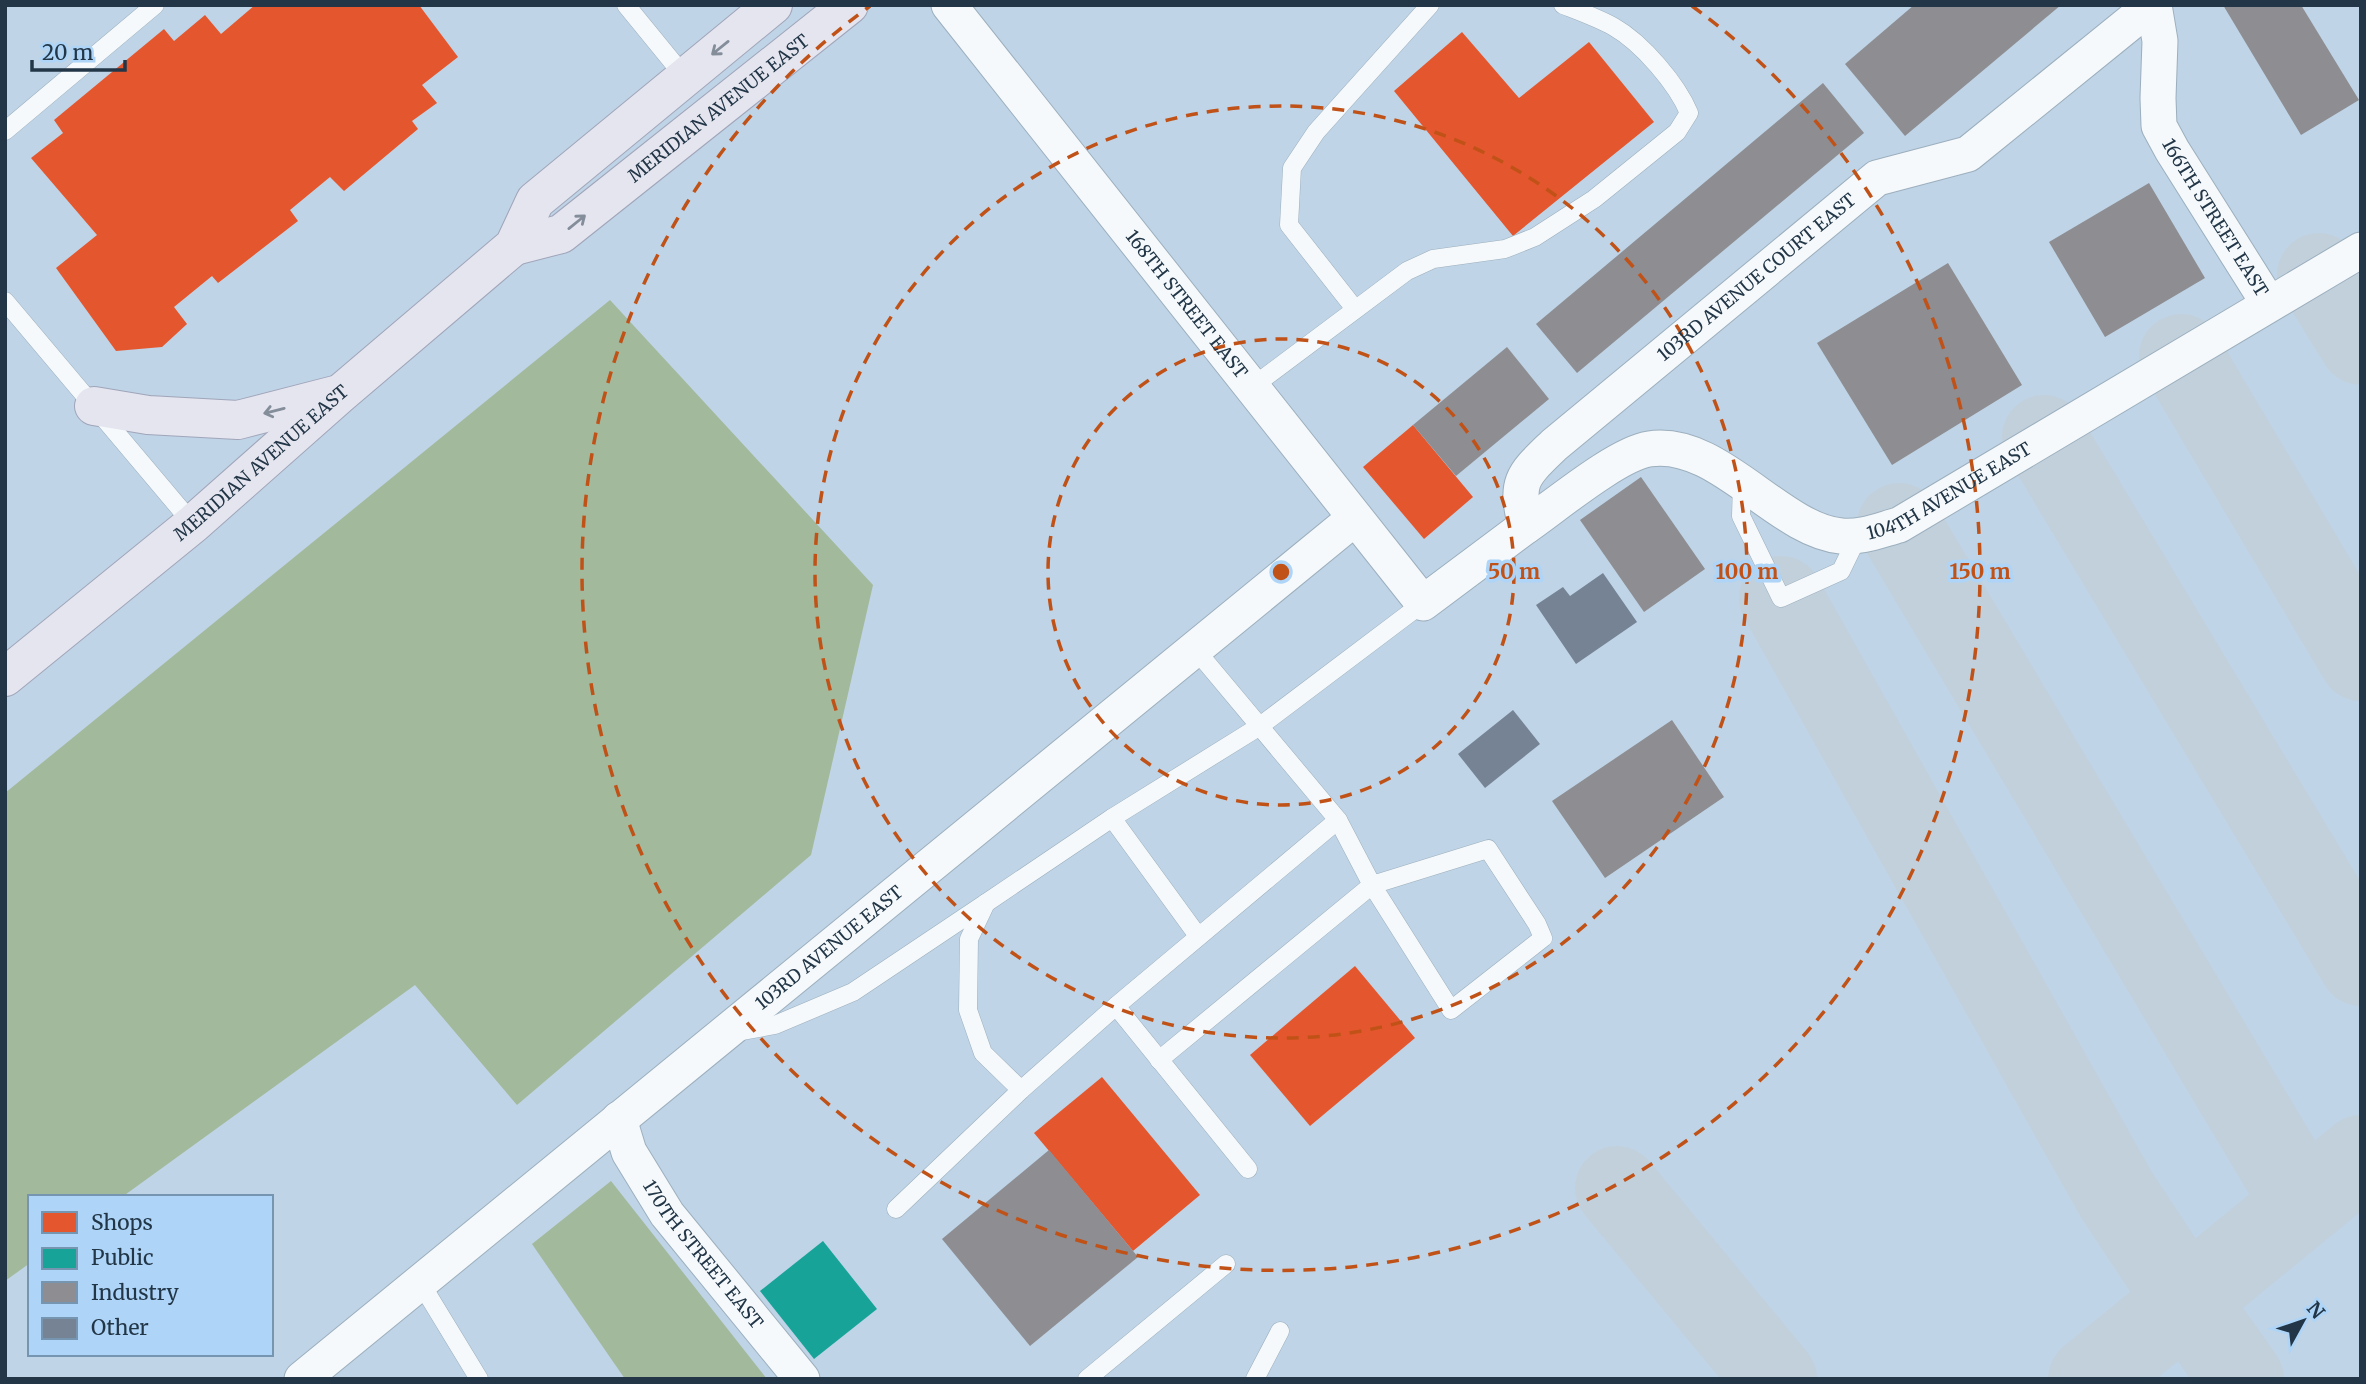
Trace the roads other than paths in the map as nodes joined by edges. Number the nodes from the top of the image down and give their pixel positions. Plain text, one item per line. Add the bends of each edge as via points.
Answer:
1 (155, 5) edge
2 (626, 5) edge
3 (773, 5) edge
4 (849, 5) edge
5 (949, 5) edge
6 (1430, 5) edge
7 (1563, 5) edge
8 (2153, 5) edge
9 (684, 76) junction
10 (5, 131) edge
11 (514, 246) junction
12 (2361, 250) edge
13 (5, 300) edge
14 (2269, 304) junction
15 (1355, 309) junction
16 (1252, 387) junction
17 (340, 394) junction
18 (94, 406) junction
19 (1742, 483) junction
20 (1355, 518) junction
21 (193, 524) junction
22 (1526, 526) junction
23 (1858, 536) junction
24 (1423, 603) junction
25 (1195, 649) junction
26 (5, 677) edge
27 (1260, 726) junction
28 (1112, 818) junction
29 (1338, 820) junction
30 (1372, 885) junction
31 (986, 903) junction
32 (1198, 936) junction
33 (1116, 1006) junction
34 (723, 1035) junction
35 (1159, 1060) junction
36 (1021, 1090) junction
37 (619, 1119) junction
38 (1248, 1169) dead end
39 (896, 1209) dead end
40 (1226, 1264) dead end
41 (420, 1282) junction
42 (1280, 1331) dead end
43 (302, 1379) edge
44 (479, 1379) edge
45 (802, 1379) edge
46 (1087, 1379) edge
47 (1255, 1379) edge

1 - 10 lane
2 - 9 lane
3 -> 9 main road, MERIDIAN AVENUE EAST
11 -> 4 main road, MERIDIAN AVENUE EAST via 561,234
5 - 16 street, 168TH STREET EAST
6 - 15 lane via 1316,132 1292,168 1289,225
7 - 15 lane via 1616,28 1645,53 1682,97 1689,114 1677,132 1594,199 1535,237 1506,249 1433,259 1407,271
8 - 14 street, 166TH STREET EAST via 2160,41 2159,126
8 - 22 street, 103RD AVENUE COURT EAST via 1968,154 1878,178 1565,436 1521,483
9 - 11 main road, MERIDIAN AVENUE EAST via 535,201
11 - 17 main road, MERIDIAN AVENUE EAST
12 - 14 street, 104TH AVENUE EAST
13 - 18 lane
14 - 23 street, 104TH AVENUE EAST via 1899,525
15 - 16 lane
16 - 20 street, 168TH STREET EAST
17 -> 18 main road via 238,420 149,415
17 - 21 main road, MERIDIAN AVENUE EAST
18 - 21 lane
19 - 22 street, 104TH AVENUE EAST via 1710,462 1678,450 1650,449 1626,456
19 - 23 street, 104TH AVENUE EAST via 1807,525 1839,536
19 - 23 lane via 1741,516 1781,598 1841,571
20 - 24 street, 168TH STREET EAST
20 - 25 street, 103RD AVENUE EAST
21 - 26 main road, MERIDIAN AVENUE EAST
22 - 24 street
24 - 27 lane
25 - 27 lane
25 - 34 street, 103RD AVENUE EAST
27 - 28 lane
27 - 29 lane
28 - 31 lane
28 - 32 lane
29 - 30 lane
29 - 32 lane
30 - 30 lane via 1451,1010 1543,938 1488,849
30 - 35 lane
31 - 34 lane via 853,992 775,1026
31 - 36 lane via 969,939 968,1010 983,1053
32 - 33 lane
33 - 35 lane
33 - 36 lane
34 - 37 street, 103RD AVENUE EAST
35 - 38 lane
36 - 39 lane
37 - 41 street, 103RD AVENUE EAST
37 - 45 street, 170TH STREET EAST via 629,1152 667,1214
40 - 46 lane
41 - 43 street, 103RD AVENUE EAST
41 - 44 lane
42 - 47 lane

